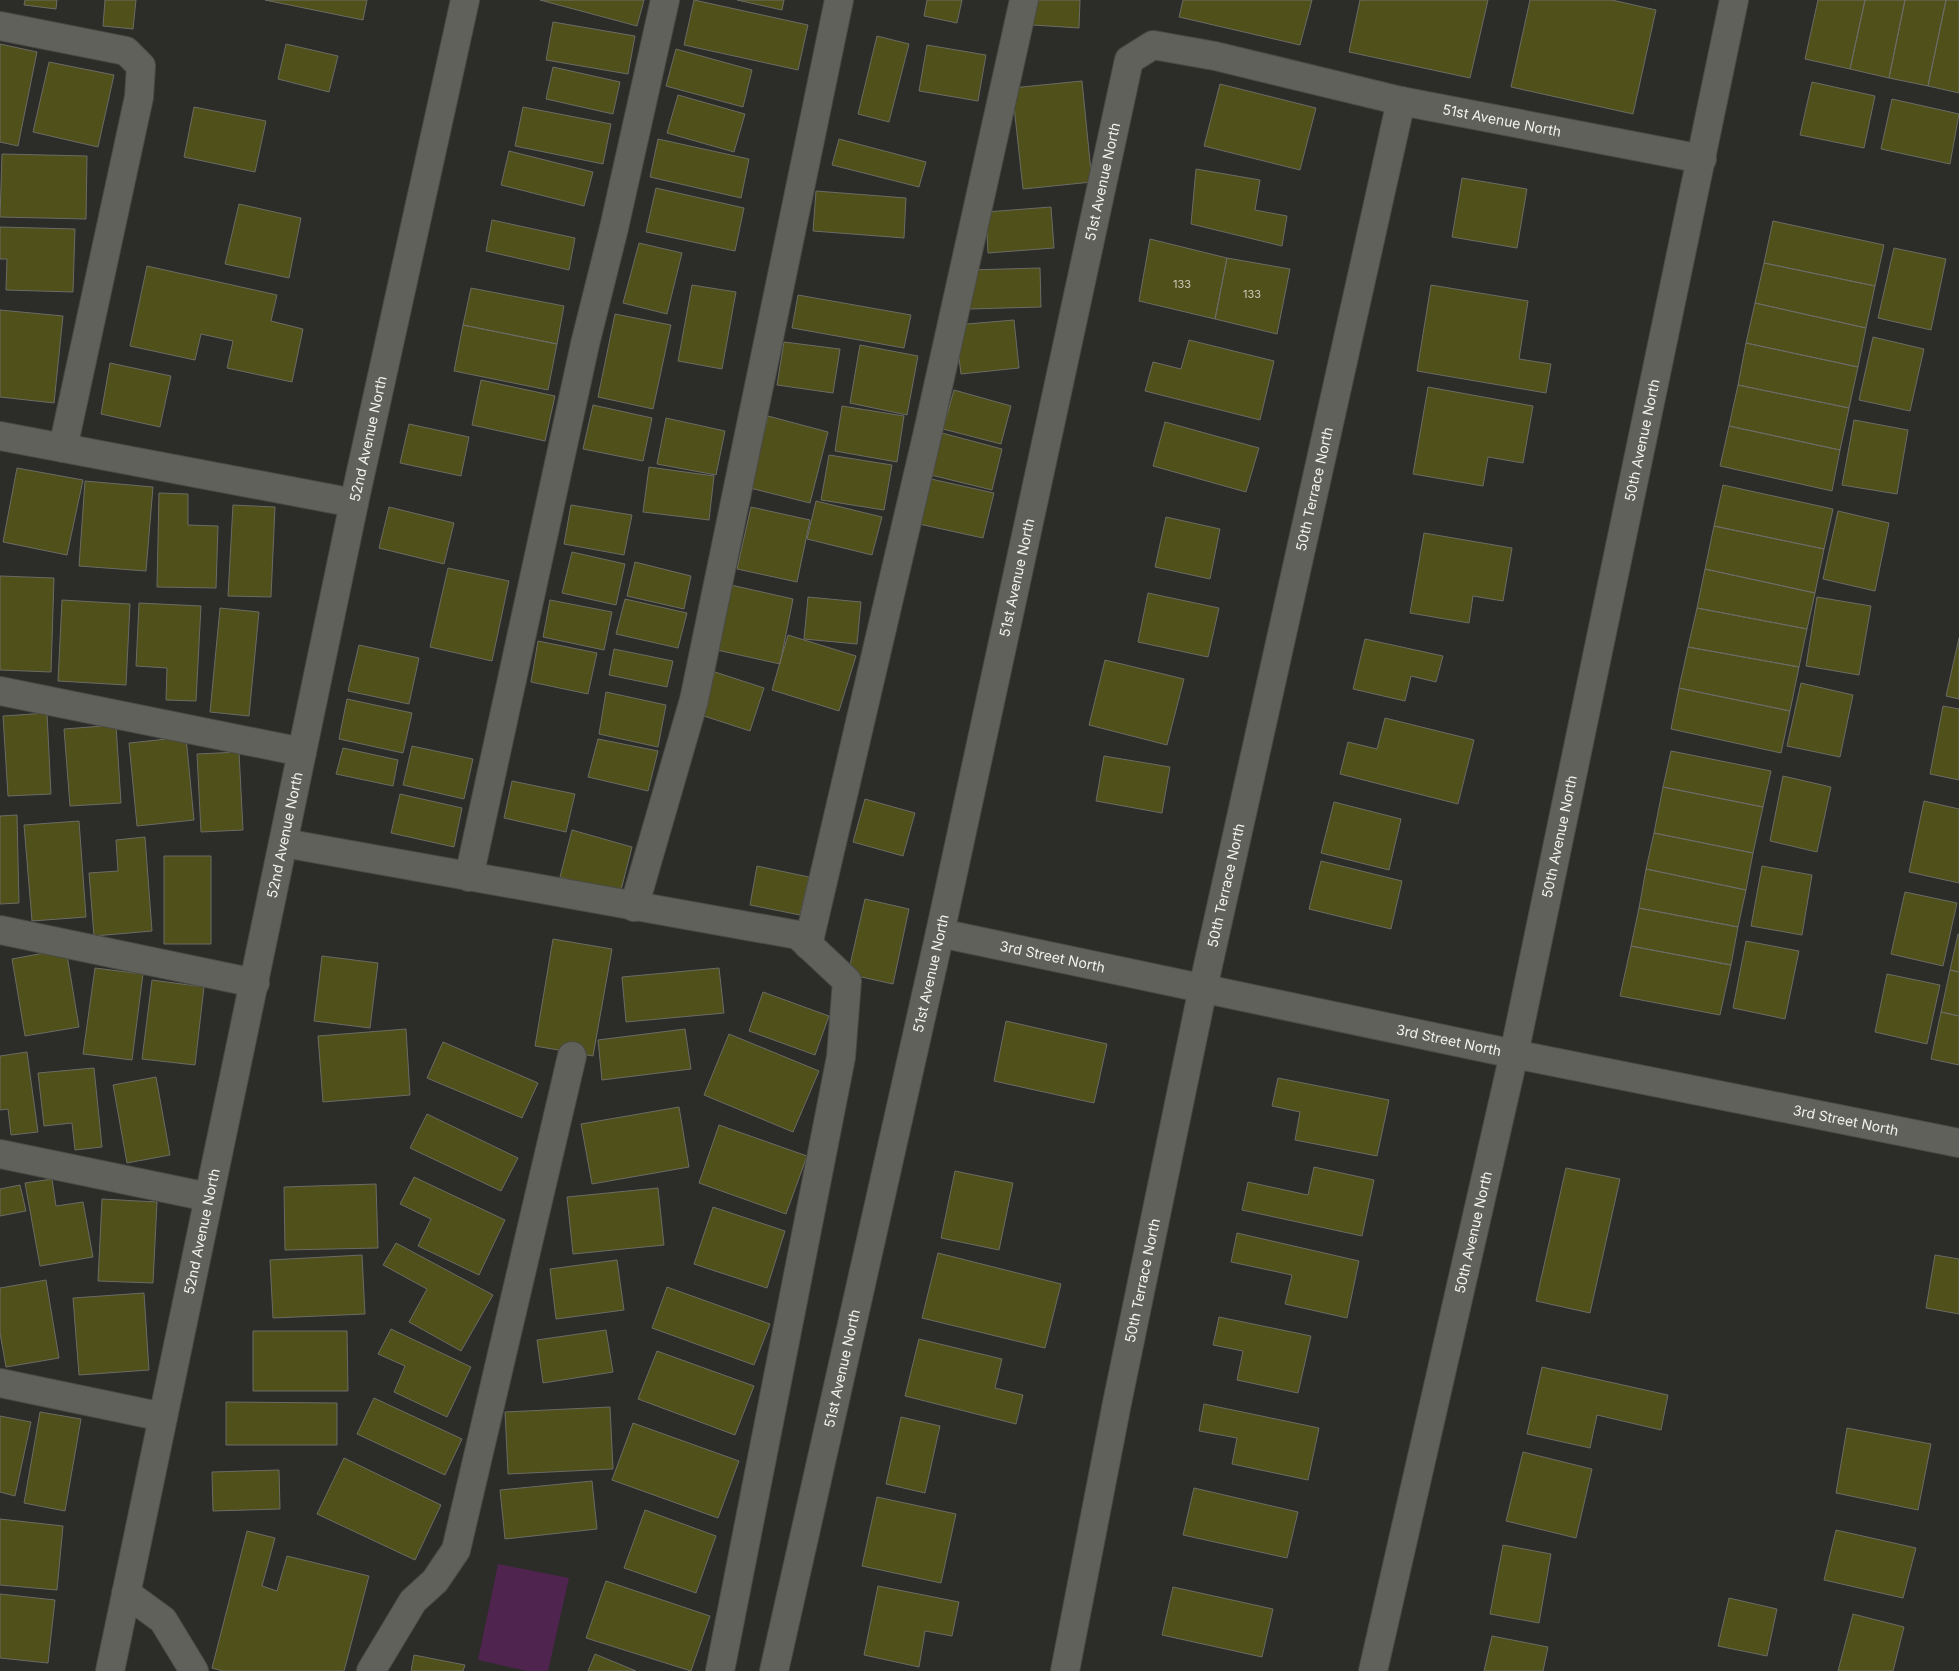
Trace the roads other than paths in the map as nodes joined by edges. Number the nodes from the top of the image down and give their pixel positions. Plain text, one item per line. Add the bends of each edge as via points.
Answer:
1 (465, 0) edge
2 (665, 0) edge
3 (839, 0) edge
4 (1024, 0) edge
5 (1734, 0) edge
6 (0, 26) edge
7 (1401, 101) junction
8 (1702, 159) junction
9 (0, 436) edge
10 (63, 448) junction
11 (354, 503) junction
12 (0, 691) edge
13 (302, 752) junction
14 (284, 843) junction
15 (469, 877) junction
16 (634, 907) junction
17 (0, 930) edge
18 (940, 933) junction
19 (808, 945) junction
20 (255, 983) junction
21 (1203, 988) junction
22 (1514, 1054) junction
23 (572, 1056) dead end
24 (1959, 1143) edge
25 (0, 1154) edge
26 (208, 1197) junction
27 (0, 1383) edge
28 (163, 1417) junction
29 (126, 1593) junction
30 (110, 1671) edge
31 (194, 1671) edge
32 (371, 1671) edge
33 (720, 1671) edge
34 (774, 1671) edge
35 (1065, 1671) edge
36 (1373, 1671) edge

1 - 11 street, 52nd Avenue North
2 - 15 street via 585,344
3 - 16 street via 694,700
4 - 19 street via 929,427
5 - 8 street, 50th Avenue North
6 - 10 street via 126,51 141,66 139,97
7 - 8 street, 51st Avenue North
7 - 18 street, 51st Avenue North via 1215,56 1153,45 1129,60
7 - 21 street, 50th Terrace North
8 - 22 street, 50th Avenue North
9 - 10 street
10 - 11 street
11 - 13 street, 52nd Avenue North
12 - 13 street
13 - 14 street, 52nd Avenue North
14 - 15 street
14 - 20 street, 52nd Avenue North
15 - 16 street
16 - 19 street via 798,935
17 - 20 street
18 - 21 street, 3rd Street North
18 - 34 street, 51st Avenue North
19 - 33 street via 847,981 841,1057
20 - 26 street, 52nd Avenue North
21 - 22 street, 3rd Street North
21 - 35 street, 50th Terrace North
22 - 24 street, 3rd Street North
22 - 36 street, 50th Avenue North
23 - 32 street via 456,1550 436,1581 413,1601
25 - 26 street
26 - 28 street, 52nd Avenue North
27 - 28 street
28 - 29 street, 52nd Avenue North
29 - 30 street, 52nd Avenue North
29 - 31 street via 163,1620

